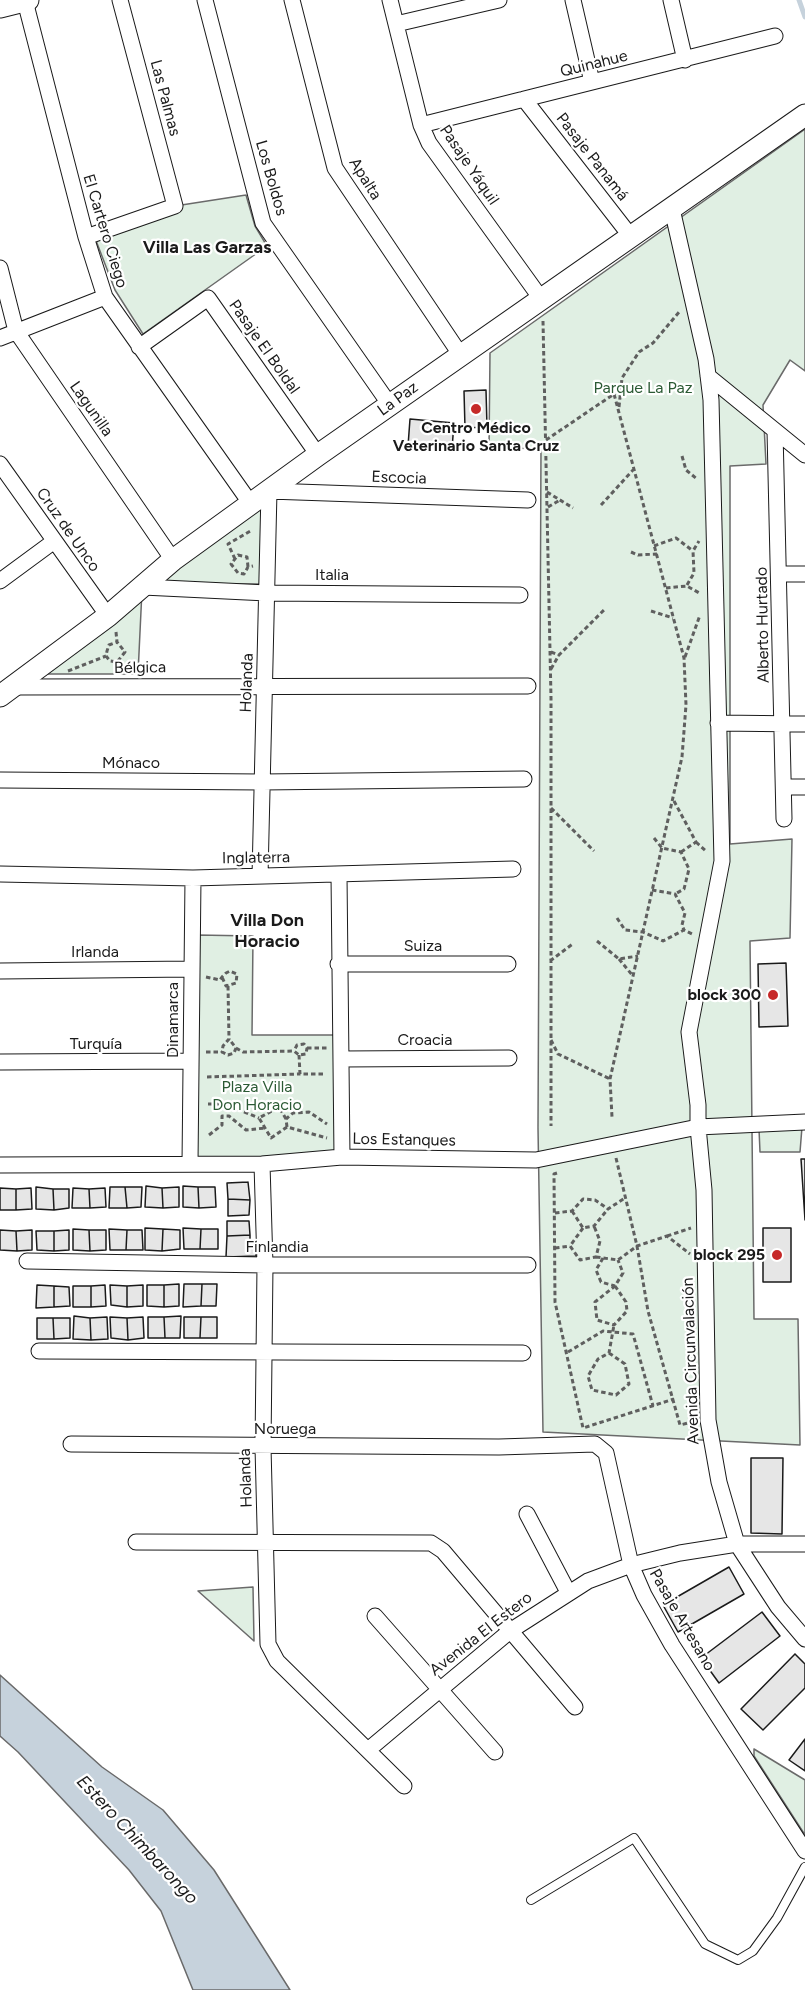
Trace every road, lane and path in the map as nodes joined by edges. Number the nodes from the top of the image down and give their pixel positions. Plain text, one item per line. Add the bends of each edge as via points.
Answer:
1 (26, 0) edge
2 (120, 0) edge
3 (205, 0) edge
4 (292, 0) edge
5 (390, 0) edge
6 (498, 0) edge
7 (573, 0) edge
8 (671, 0) edge
9 (0, 7) edge
10 (396, 24) junction
11 (775, 36) dead end
12 (685, 60) junction
13 (592, 82) junction
14 (524, 99) junction
15 (805, 115) edge
16 (421, 125) junction
17 (672, 209) junction
18 (86, 237) junction
19 (632, 238) junction
20 (0, 268) edge
21 (105, 297) junction
22 (543, 308) junction
23 (683, 308) dead end
24 (16, 331) junction
25 (0, 338) edge
26 (139, 347) junction
27 (460, 354) junction
28 (708, 376) junction
29 (390, 405) junction
30 (619, 412) junction
31 (775, 431) junction
32 (546, 440) junction
33 (318, 455) junction
34 (805, 455) edge
35 (682, 456) dead end
36 (634, 469) junction
37 (2, 471) edge
38 (703, 484) dead end
39 (269, 491) junction
40 (547, 492) junction
41 (528, 500) dead end
42 (560, 500) junction
43 (251, 504) junction
44 (601, 505) dead end
45 (547, 507) junction
46 (573, 508) dead end
47 (704, 532) dead end
48 (256, 535) dead end
49 (53, 542) junction
50 (654, 546) junction
51 (693, 551) junction
52 (631, 552) dead end
53 (657, 555) junction
54 (235, 559) junction
55 (173, 560) junction
56 (260, 565) dead end
57 (248, 567) junction
58 (780, 574) junction
59 (805, 574) edge
60 (0, 581) edge
61 (687, 585) junction
62 (143, 586) junction
63 (666, 588) junction
64 (267, 593) junction
65 (520, 594) dead end
66 (706, 598) dead end
67 (702, 608) dead end
68 (605, 609) dead end
69 (651, 611) dead end
70 (674, 618) junction
71 (112, 621) junction
72 (117, 642) junction
73 (550, 652) junction
74 (559, 655) junction
75 (106, 656) junction
76 (684, 658) junction
77 (76, 660) dead end
78 (117, 662) junction
79 (551, 669) junction
80 (117, 678) dead end
81 (264, 685) junction
82 (528, 686) dead end
83 (8, 691) edge
84 (718, 723) junction
85 (783, 724) junction
86 (805, 724) edge
87 (524, 779) dead end
88 (0, 780) edge
89 (262, 782) junction
90 (784, 787) junction
91 (805, 787) edge
92 (673, 799) junction
93 (551, 808) junction
94 (560, 817) junction
95 (784, 819) dead end
96 (550, 821) junction
97 (654, 838) dead end
98 (696, 842) junction
99 (662, 848) junction
100 (594, 851) dead end
101 (681, 852) junction
102 (712, 856) dead end
103 (513, 869) dead end
104 (0, 874) edge
105 (339, 875) junction
106 (260, 876) junction
107 (193, 878) junction
108 (652, 890) junction
109 (675, 894) junction
110 (617, 918) dead end
111 (684, 930) junction
112 (643, 932) junction
113 (699, 937) dead end
114 (597, 941) dead end
115 (574, 943) dead end
116 (638, 956) junction
117 (619, 959) junction
118 (550, 961) junction
119 (338, 964) junction
120 (508, 964) dead end
121 (191, 969) junction
122 (0, 971) edge
123 (633, 976) junction
124 (206, 977) dead end
125 (222, 978) junction
126 (228, 986) junction
127 (229, 1039) junction
128 (550, 1039) junction
129 (236, 1048) junction
130 (308, 1048) junction
131 (328, 1048) dead end
132 (294, 1051) junction
133 (207, 1052) dead end
134 (222, 1052) junction
135 (558, 1054) junction
136 (299, 1055) junction
137 (509, 1058) dead end
138 (550, 1058) junction
139 (341, 1059) junction
140 (1, 1062) edge
141 (191, 1062) junction
142 (300, 1074) junction
143 (326, 1074) dead end
144 (207, 1077) dead end
145 (610, 1079) junction
146 (208, 1104) dead end
147 (612, 1117) dead end
148 (259, 1118) junction
149 (286, 1119) junction
150 (805, 1122) edge
151 (328, 1125) dead end
152 (550, 1126) dead end
153 (287, 1127) junction
154 (698, 1127) junction
155 (265, 1128) junction
156 (209, 1135) dead end
157 (329, 1139) dead end
158 (342, 1157) junction
159 (605, 1158) dead end
160 (190, 1162) junction
161 (262, 1164) junction
162 (0, 1165) edge
163 (565, 1171) dead end
164 (626, 1198) junction
165 (608, 1209) junction
166 (572, 1211) junction
167 (555, 1214) junction
168 (594, 1226) junction
169 (695, 1227) dead end
170 (583, 1228) junction
171 (667, 1236) junction
172 (570, 1246) junction
173 (637, 1246) junction
174 (555, 1248) junction
175 (596, 1257) junction
176 (603, 1258) junction
177 (696, 1259) dead end
178 (618, 1260) junction
179 (27, 1262) dead end
180 (265, 1265) junction
181 (528, 1265) dead end
182 (615, 1286) junction
183 (614, 1325) junction
184 (612, 1332) junction
185 (39, 1351) dead end
186 (264, 1352) junction
187 (568, 1352) junction
188 (523, 1353) dead end
189 (609, 1353) junction
190 (653, 1406) junction
191 (71, 1444) dead end
192 (263, 1447) junction
193 (499, 1447) joint
194 (527, 1514) dead end
195 (136, 1542) dead end
196 (267, 1544) junction
197 (737, 1544) junction
198 (805, 1544) edge
199 (631, 1565) junction
200 (568, 1592) junction
201 (375, 1616) dead end
202 (510, 1631) junction
203 (805, 1639) edge
204 (440, 1690) junction
205 (575, 1707) dead end
206 (369, 1750) junction
207 (495, 1752) dead end
208 (404, 1786) dead end
209 (805, 1851) edge
210 (805, 1867) edge
211 (531, 1900) dead end

1 - 9 street
1 - 18 street, El Cartero Ciego
2 - 18 street, Las Palmas via 175,206
3 - 29 street, Los Boldos via 263,223
4 - 27 street, Apalta via 335,168
5 - 10 street, Pasaje Yáquil
6 - 10 street
7 - 13 street
8 - 12 street
10 - 16 street, Pasaje Yáquil
11 - 12 street, Quinahue
12 - 13 street, Quinahue
13 - 14 street, Quinahue
14 - 16 street, Quinahue
14 - 19 street, Pasaje Panamá
15 - 17 street, La Paz
16 - 22 street, Pasaje Yáquil
17 - 19 street, La Paz
17 - 28 street, Avenida Circunvalación
18 - 21 street, El Cartero Ciego
19 - 22 street, La Paz
20 - 24 street, Lagunilla
21 - 24 street
21 - 26 street, El Cartero Ciego
22 - 27 street, La Paz
22 - 32 path
23 - 30 path via 653,343 639,352 622,378
24 - 25 street
24 - 55 street, Lagunilla
26 - 33 street, Pasaje El Boldal via 208,298
26 - 43 street, El Cartero Ciego
27 - 29 street, La Paz
28 - 31 street
28 - 84 street, Avenida Circunvalación
29 - 33 street, La Paz
30 - 32 path via 614,393
30 - 36 path
31 - 34 street
31 - 58 street, Alberto Hurtado
32 - 40 path
33 - 39 street, La Paz
35 - 38 path via 686,470
36 - 44 path
36 - 50 path
37 - 49 street, Cruz de Unco
39 - 41 street, Escocia
39 - 43 street, La Paz
39 - 64 street, Holanda
40 - 42 path
40 - 45 path
42 - 45 path
42 - 46 path
43 - 55 street, La Paz
45 - 73 path
47 - 51 path
48 - 54 path via 253,530 228,544
49 - 60 street
49 - 71 street, Cruz de Unco
50 - 51 path via 676,538
50 - 53 path
51 - 61 path via 694,573
52 - 53 path
53 - 63 path
54 - 57 path via 238,555 247,557
54 - 57 path via 231,564 238,573 244,574
55 - 62 street, La Paz
56 - 57 path
58 - 59 street
58 - 85 street, Alberto Hurtado
61 - 63 path
61 - 66 path
62 - 64 street, Italia
62 - 71 street, La Paz
63 - 70 path
64 - 65 street, Italia
64 - 81 street, Holanda
67 - 76 path
68 - 74 path
69 - 70 path
70 - 76 path
71 - 72 path
71 - 83 street, La Paz
72 - 75 path via 109,645
72 - 78 path via 125,652
73 - 74 path
73 - 79 path
74 - 79 path
75 - 77 path via 60,674
75 - 78 path
76 - 92 path via 682,757
78 - 80 path
79 - 93 path
81 - 82 street, Bélgica
81 - 83 street, Bélgica
81 - 89 street, Holanda
84 - 85 street
84 - 154 street, Avenida Circunvalación via 722,861 689,1032
85 - 86 street
85 - 90 street, Alberto Hurtado
87 - 89 street, Mónaco
88 - 89 street, Mónaco
89 - 106 street, Holanda
90 - 91 street
90 - 95 street, Alberto Hurtado
92 - 98 path
92 - 99 path
93 - 94 path
93 - 96 path
94 - 96 path
94 - 100 path
96 - 118 path
97 - 99 path
98 - 101 path
98 - 102 path
99 - 101 path
99 - 108 path
101 - 109 path via 689,869 684,889
103 - 105 street, Inglaterra
104 - 107 street, Inglaterra
105 - 106 street, Inglaterra
105 - 119 street
106 - 107 street, Inglaterra
107 - 121 street, Dinamarca
108 - 109 path
108 - 112 path
109 - 111 path via 685,912
110 - 112 path via 625,930
111 - 112 path via 663,941
111 - 113 path
112 - 116 path
114 - 117 path
115 - 118 path
116 - 117 path
116 - 123 path
117 - 123 path
118 - 128 path
119 - 120 street, Suiza
119 - 139 street
121 - 122 street, Irlanda
121 - 141 street, Dinamarca
123 - 145 path
124 - 125 path
125 - 126 path
125 - 126 path via 230,971 237,974 236,982
126 - 127 path
127 - 129 path
127 - 134 path
128 - 135 path
128 - 138 path
129 - 132 path via 243,1052
129 - 134 path via 228,1055
130 - 131 path
130 - 132 path via 297,1045
130 - 136 path via 306,1054
132 - 136 path
133 - 134 path
135 - 138 path
135 - 145 path
136 - 142 path
137 - 139 street, Croacia
138 - 152 path
139 - 158 street
140 - 141 street, Turquía
141 - 160 street, Dinamarca
142 - 143 path
142 - 144 path
145 - 147 path
146 - 148 path via 225,1104
148 - 149 path via 279,1107
148 - 155 path
149 - 151 path via 293,1113 309,1112
149 - 153 path
150 - 154 street, Los Estanques
153 - 155 path via 271,1138
153 - 157 path
154 - 158 street, Los Estanques via 536,1160
154 - 197 street, Avenida Circunvalación via 704,1190 708,1420 719,1482
155 - 156 path via 246,1130 229,1116 222,1116 222,1125
158 - 161 street, Los Estanques
159 - 164 path via 615,1155
160 - 161 street, Los Estanques
160 - 162 street, Los Estanques
161 - 180 street, Holanda
163 - 167 path via 554,1174
164 - 165 path
164 - 173 path
165 - 166 path via 595,1200 583,1199
165 - 168 path
166 - 167 path
166 - 170 path
167 - 174 path
168 - 170 path
168 - 175 path via 600,1241
169 - 171 path
170 - 172 path
171 - 173 path
171 - 177 path
172 - 174 path
172 - 175 path via 580,1260
173 - 178 path
173 - 190 path via 648,1311 674,1399
174 - 187 path via 555,1302
175 - 176 path
176 - 178 path
176 - 182 path via 596,1270 601,1282
178 - 182 path via 623,1273
179 - 180 street, Finlandia
180 - 181 street, Finlandia
180 - 186 street, Holanda
182 - 183 path via 627,1311
182 - 183 path via 595,1302 597,1320
183 - 184 path
184 - 187 path via 603,1331
184 - 189 path
184 - 190 path via 633,1334
185 - 186 street
186 - 188 street
186 - 192 street, Holanda
187 - 190 path via 583,1428
189 - 189 path via 598,1359 588,1376 592,1389 616,1395 629,1384 626,1364
191 - 192 street, Noruega
192 - 193 street, Noruega
192 - 196 street, Holanda
193 - 199 street, Pasaje Artesano via 595,1444 602,1448
194 - 200 street
195 - 196 street
196 - 202 street via 431,1543 443,1551
196 - 206 street, Holanda via 268,1644 272,1654
197 - 198 street, Avenida El Estero
197 - 199 street, Avenida El Estero
197 - 203 street, Avenida Circunvalación via 778,1607
199 - 200 street, Avenida El Estero
199 - 209 street, Pasaje Artesano via 672,1645
200 - 202 street, Avenida El Estero
201 - 204 street
202 - 204 street, Avenida El Estero
202 - 205 street
204 - 206 street, Avenida El Estero
204 - 207 street
206 - 208 street, Holanda
210 - 211 lane via 777,1918 753,1951 738,1960 705,1944 634,1838

